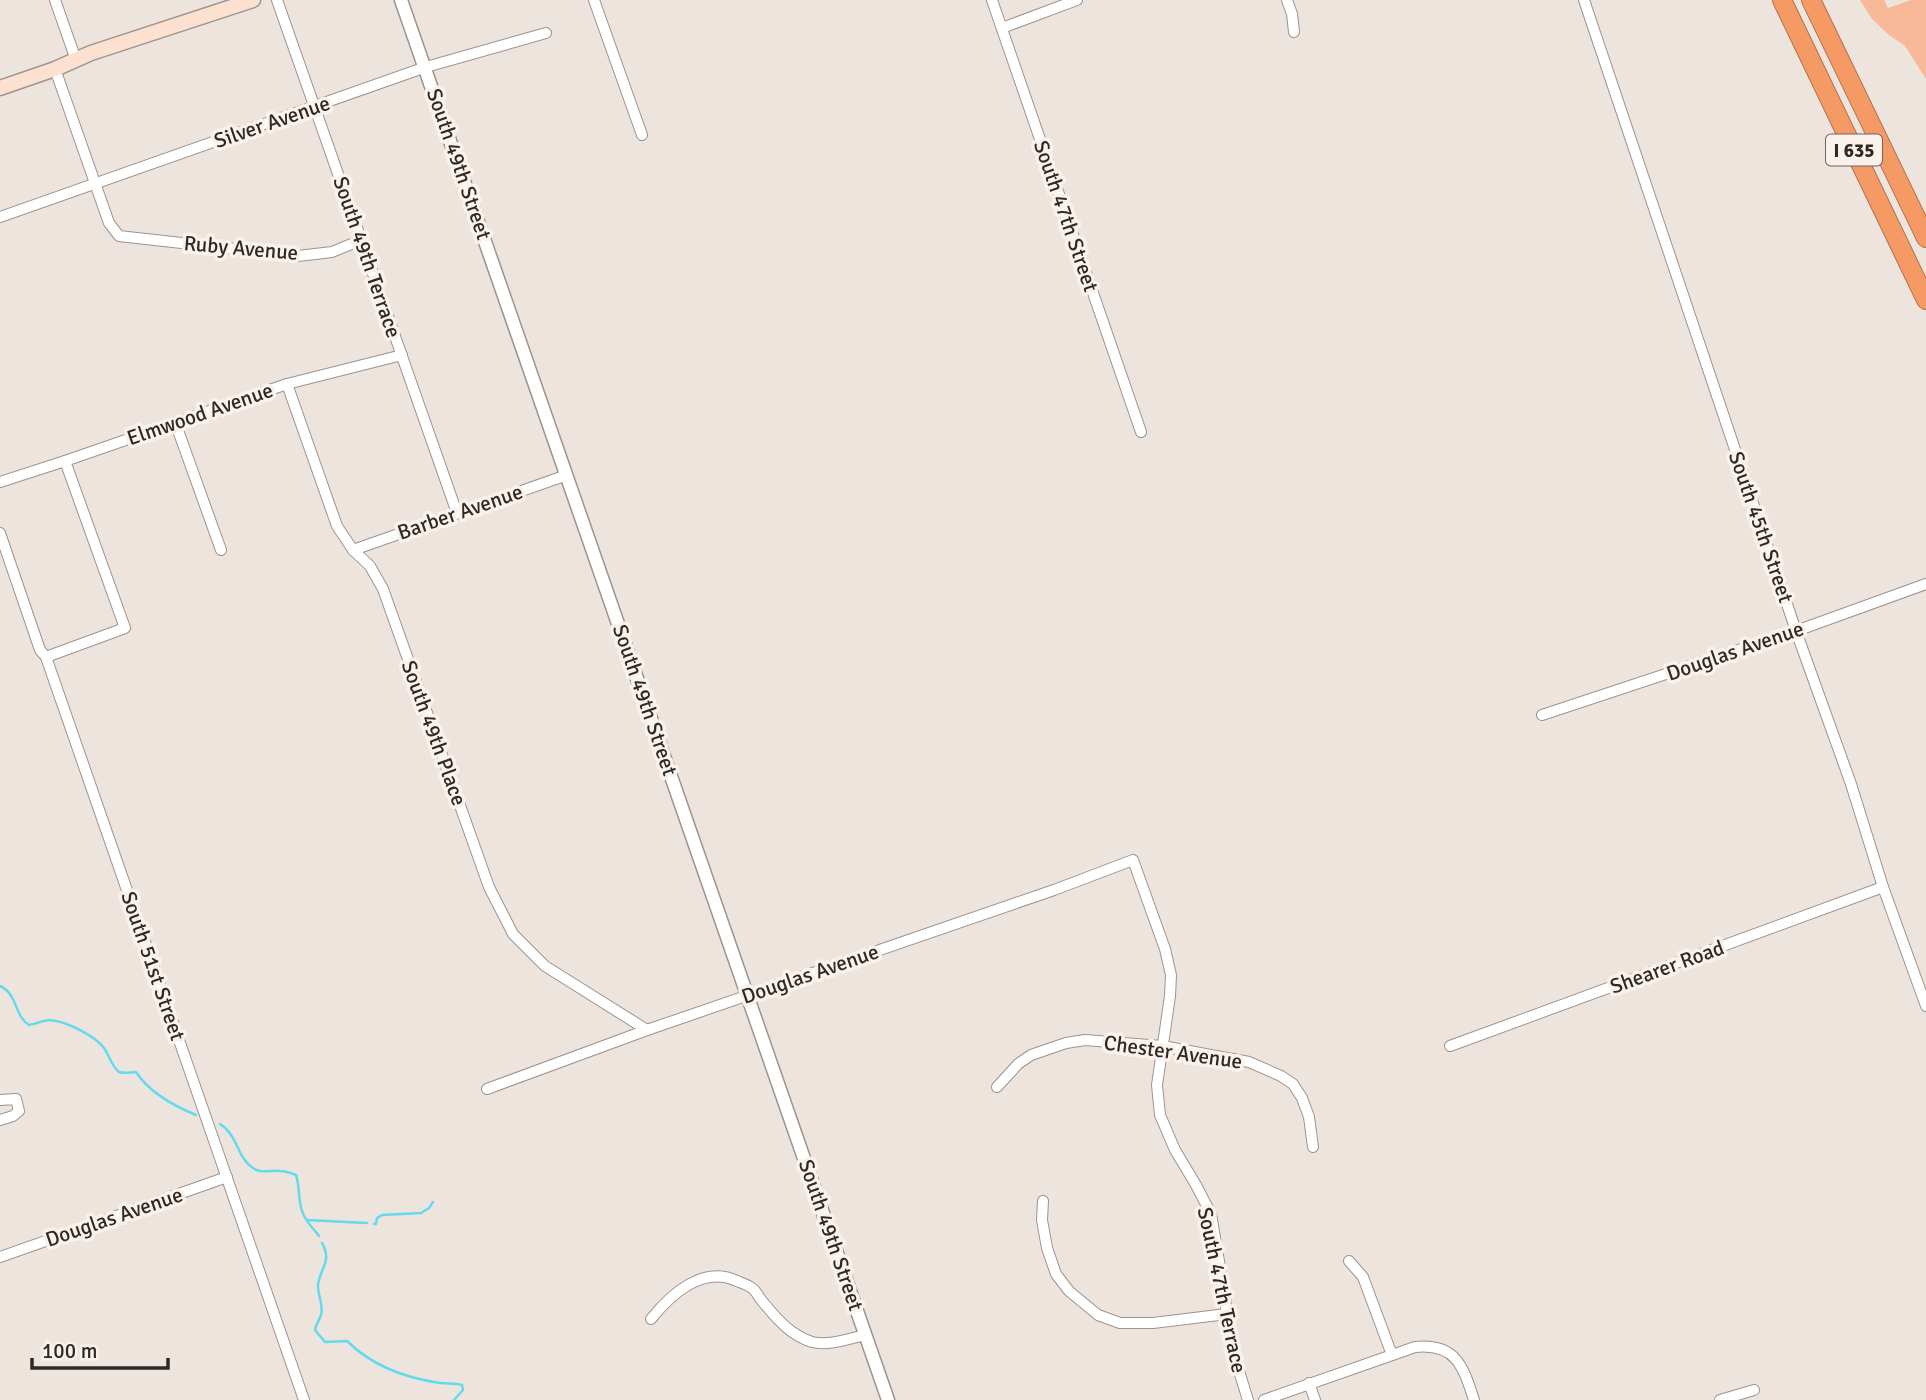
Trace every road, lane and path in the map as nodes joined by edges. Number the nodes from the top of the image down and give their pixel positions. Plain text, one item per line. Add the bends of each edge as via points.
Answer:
1 (55, 0) edge
2 (253, 0) edge
3 (277, 0) edge
4 (401, 0) edge
5 (594, 0) edge
6 (992, 0) edge
7 (1077, 0) edge
8 (1287, 0) edge
9 (1584, 0) edge
10 (1782, 0) edge
11 (1811, 0) edge
12 (1002, 28) junction
13 (1294, 32) dead end
14 (546, 33) dead end
15 (76, 60) junction
16 (426, 67) junction
17 (55, 69) junction
18 (0, 88) edge
19 (314, 107) junction
20 (642, 135) dead end
21 (95, 183) junction
22 (0, 217) edge
23 (1926, 237) edge
24 (361, 240) junction
25 (1926, 300) edge
26 (402, 355) junction
27 (287, 384) junction
28 (176, 422) junction
29 (1141, 432) dead end
30 (65, 461) junction
31 (567, 475) junction
32 (0, 481) edge
33 (457, 513) junction
34 (0, 533) edge
35 (221, 550) dead end
36 (354, 550) junction
37 (1926, 584) edge
38 (1796, 631) junction
39 (46, 657) junction
40 (1542, 715) dead end
41 (1133, 860) joint
42 (1883, 887) junction
43 (748, 995) junction
44 (1926, 1006) edge
45 (647, 1030) junction
46 (1162, 1046) junction
47 (1450, 1046) dead end
48 (997, 1087) dead end
49 (486, 1089) dead end
50 (0, 1100) edge
51 (0, 1120) edge
52 (1312, 1147) dead end
53 (227, 1177) junction
54 (1043, 1200) dead end
55 (0, 1257) edge
56 (1349, 1261) dead end
57 (1227, 1314) junction
58 (651, 1319) dead end
59 (865, 1335) junction
60 (1391, 1355) junction
61 (1310, 1383) junction
62 (1754, 1390) dead end
63 (304, 1400) edge
64 (888, 1400) edge
65 (1248, 1400) edge
66 (1264, 1400) edge
67 (1315, 1400) edge
68 (1474, 1400) edge
69 (1720, 1400) edge

1 - 15 street
2 - 15 main road
3 - 19 street, South 49th Terrace
4 - 16 street, South 49th Street
5 - 20 street
6 - 12 street, South 47th Street
7 - 12 street
8 - 13 street
9 - 38 street, South 45th Street
10 - 25 highway, I 635
11 - 23 highway, I 635
12 - 29 street, South 47th Street
14 - 16 street, Silver Avenue
15 - 17 main road
16 - 19 street, Silver Avenue
16 - 31 street, South 49th Street
17 - 18 main road
17 - 21 street
19 - 21 street, Silver Avenue
19 - 24 street, South 49th Terrace
21 - 22 street, Silver Avenue
21 - 24 street, Ruby Avenue via 109,223 119,236 298,256 332,251
24 - 26 street, South 49th Terrace
26 - 27 street, Elmwood Avenue
26 - 33 street, South 49th Terrace
27 - 28 street, Elmwood Avenue
27 - 36 street, South 49th Place via 337,526
28 - 30 street, Elmwood Avenue
28 - 35 street
30 - 32 street, Elmwood Avenue
30 - 39 street via 125,628
31 - 33 street, Barber Avenue
31 - 43 street, South 49th Street
33 - 36 street, Barber Avenue
34 - 39 street, South 51st Street
36 - 45 street, South 49th Place via 383,589 489,887 513,934 545,966
37 - 38 street, Douglas Avenue
38 - 40 street, Douglas Avenue
38 - 42 street, South 45th Street
39 - 53 street, South 51st Street
41 - 43 street, Douglas Avenue
41 - 46 street, South 47th Terrace via 1171,975
42 - 44 street, South 45th Street
42 - 47 street, Shearer Road
43 - 45 street, Douglas Avenue
43 - 59 street, South 49th Street
45 - 49 street, Douglas Avenue
46 - 48 street, Chester Avenue via 1096,1040 1066,1043 1031,1055
46 - 52 street, Chester Avenue via 1249,1062 1293,1084 1309,1117
46 - 57 street, South 47th Terrace via 1157,1086 1160,1115 1210,1214
50 - 51 street via 16,1100 19,1111
53 - 55 street, Douglas Avenue
53 - 63 street, South 51st Street
54 - 57 street via 1042,1220 1056,1274 1098,1315 1120,1323 1142,1323
56 - 60 street via 1363,1277
57 - 65 street, South 47th Terrace via 1229,1339
58 - 59 street via 667,1299 685,1287 707,1276 727,1276 752,1288 785,1327 800,1337 829,1343
59 - 64 street, South 49th Street
60 - 61 street
60 - 68 street via 1429,1346 1451,1353 1464,1370
61 - 66 street
61 - 67 street
62 - 69 street

